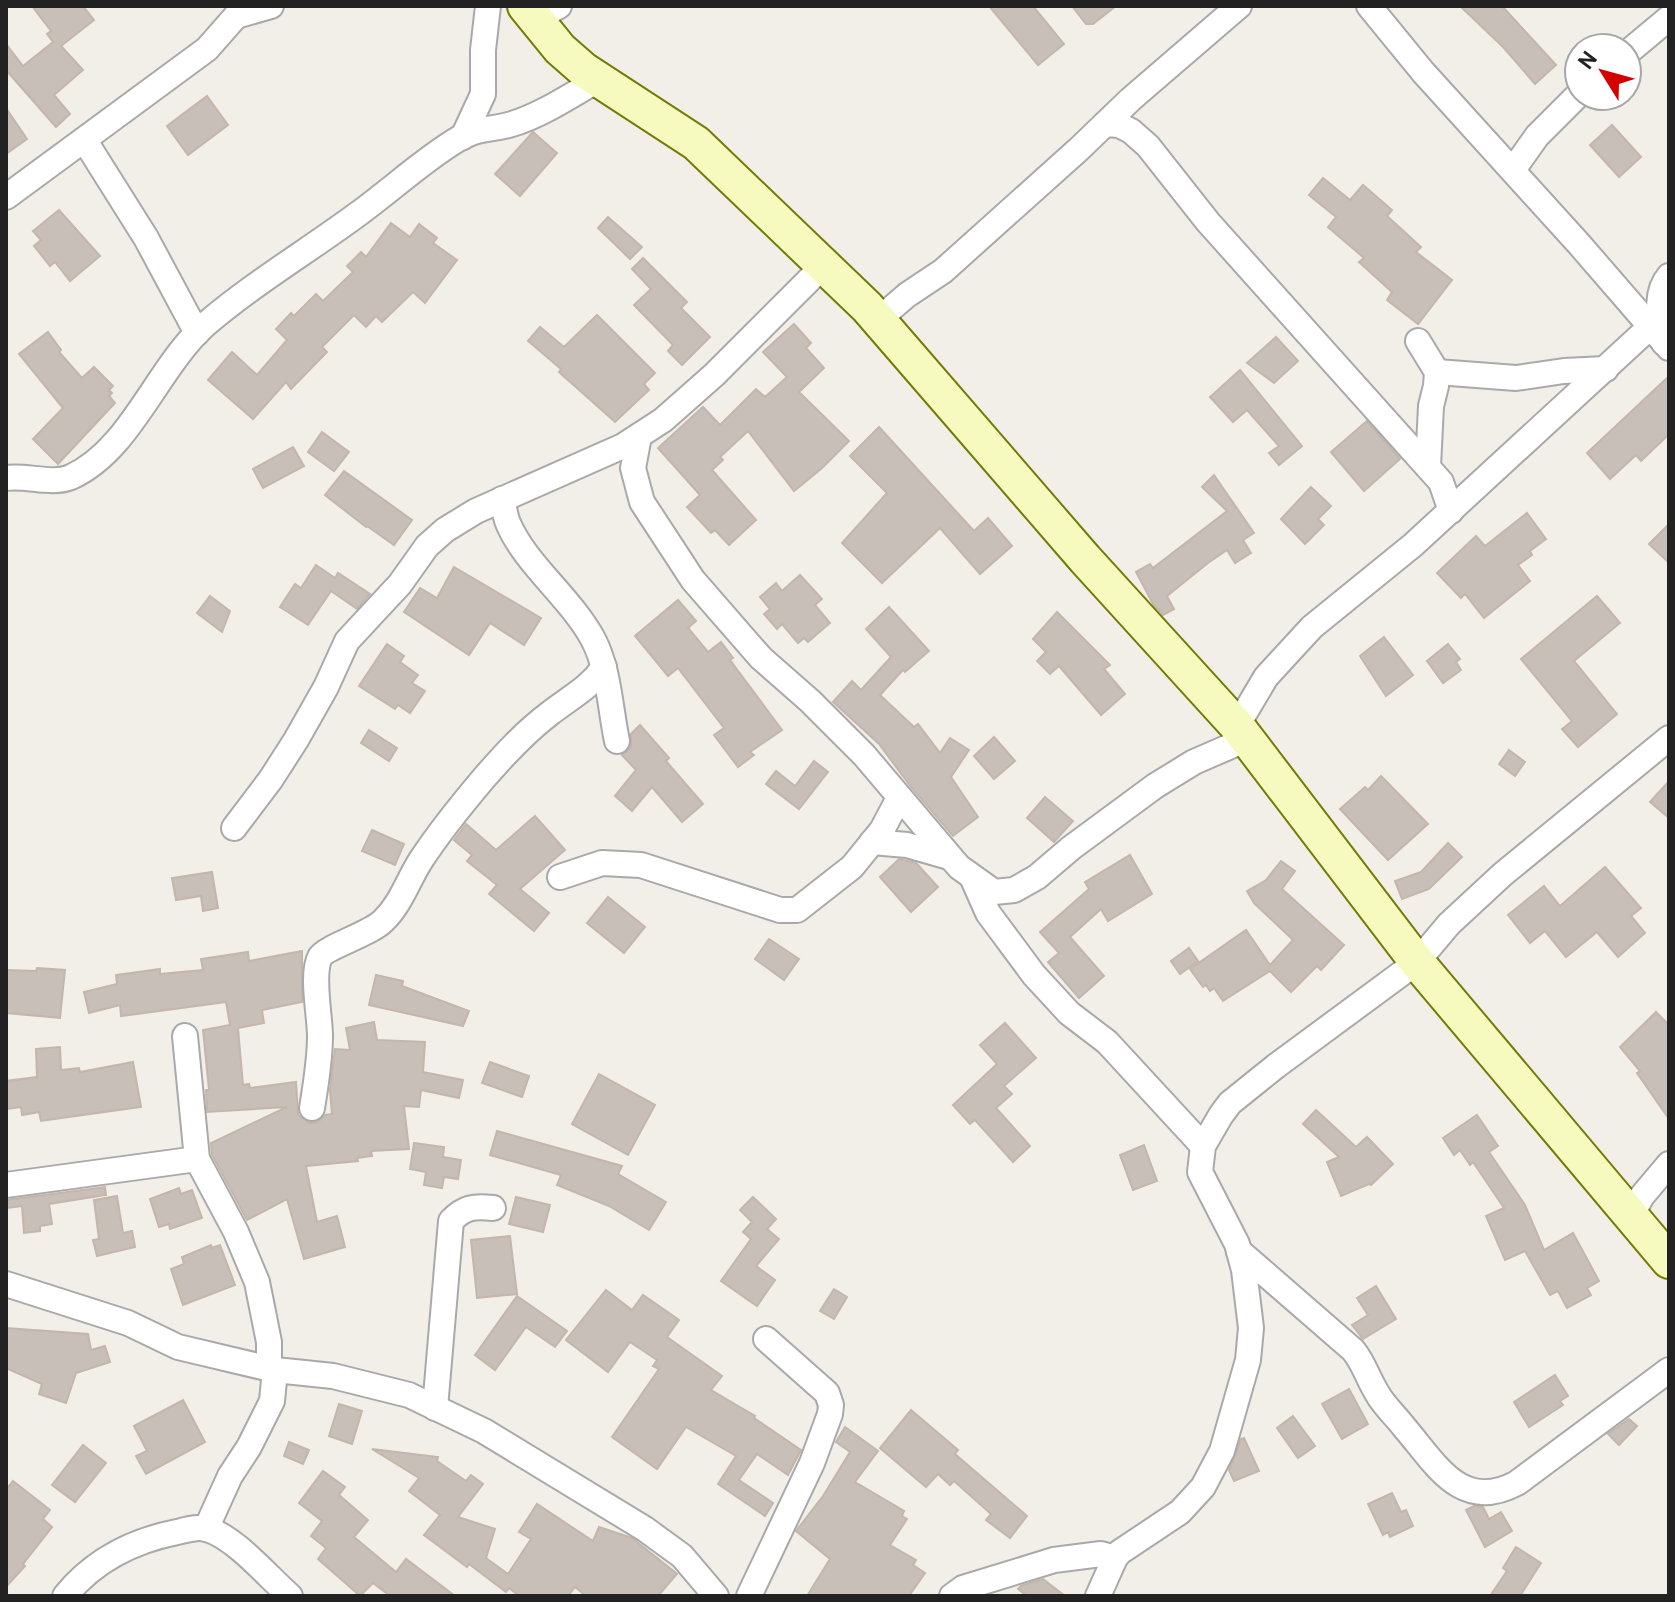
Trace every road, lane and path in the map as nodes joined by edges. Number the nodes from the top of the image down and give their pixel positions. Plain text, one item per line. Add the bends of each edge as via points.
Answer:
1 (271, 6) edge
2 (488, 6) edge
3 (1239, 6) edge
4 (1369, 6) edge
5 (540, 10) edge
6 (239, 11) edge
7 (1669, 18) edge
8 (1643, 40) edge
9 (598, 80) junction
10 (1131, 99) junction
11 (1563, 110) edge
12 (1105, 124) junction
13 (463, 137) junction
14 (1141, 140) junction
15 (85, 141) junction
16 (1513, 170) junction
17 (6, 197) edge
18 (824, 265) junction
19 (1669, 276) edge
20 (878, 320) junction
21 (197, 333) junction
22 (1661, 339) edge
23 (1418, 341) dead end
24 (1606, 369) junction
25 (1437, 372) junction
26 (639, 436) junction
27 (1428, 466) junction
28 (6, 478) edge
29 (502, 499) junction
30 (1451, 511) junction
31 (604, 667) junction
32 (1242, 733) junction
33 (1669, 738) edge
34 (617, 741) dead end
35 (899, 798) junction
36 (234, 828) dead end
37 (872, 842) junction
38 (951, 858) junction
39 (972, 876) junction
40 (560, 877) dead end
41 (1417, 962) junction
42 (185, 1036) dead end
43 (312, 1108) dead end
44 (1203, 1146) junction
45 (197, 1159) junction
46 (1669, 1164) edge
47 (6, 1185) edge
48 (493, 1208) dead end
49 (1631, 1216) junction
50 (1239, 1251) junction
51 (1669, 1261) edge
52 (6, 1284) edge
53 (766, 1339) dead end
54 (272, 1369) junction
55 (1669, 1370) edge
56 (435, 1408) junction
57 (206, 1529) junction
58 (1115, 1558) junction
59 (65, 1596) edge
60 (290, 1596) edge
61 (716, 1596) edge
62 (749, 1596) edge
63 (952, 1596) edge
64 (1098, 1596) edge

1 - 6 street
2 - 13 street via 483,94
3 - 10 street
4 - 16 street
5 - 9 street via 560,49
6 - 15 street via 207,49
7 - 8 street
9 - 13 street via 510,125 480,128
9 - 18 street via 696,143
10 - 12 street
10 - 14 street
11 - 16 street
12 - 14 street via 1119,125
12 - 20 street via 943,271
13 - 21 street
14 - 27 street
15 - 17 street
15 - 21 street
16 - 22 street
18 - 20 street
18 - 26 street via 714,375
19 - 22 street via 1660,295
20 - 32 street
21 - 28 street via 103,456 71,477
22 - 24 street
23 - 25 street
24 - 25 street via 1516,378
24 - 30 street
25 - 27 street
26 - 29 street
26 - 35 street via 633,468 642,502 693,580 761,658 834,724
27 - 30 street via 1441,482
29 - 31 street via 520,544 575,610
29 - 36 street via 427,546 347,641 296,740
30 - 32 street via 1312,627 1266,677
31 - 34 street
31 - 43 street via 583,692 519,738 472,792 383,922 319,959 320,1038
32 - 39 street via 1155,786 1014,890 994,892
32 - 41 street
33 - 41 street via 1493,883
35 - 37 street
35 - 38 street
37 - 38 street via 907,845
37 - 40 street via 852,867 797,910 780,910 641,865 602,863
38 - 39 street
39 - 44 street via 988,913 1034,975 1069,1013 1107,1042
41 - 44 street via 1230,1103
41 - 49 street
42 - 45 street
44 - 50 street via 1200,1172
45 - 47 street
45 - 54 street via 257,1282
46 - 49 street
48 - 56 street via 461,1210 451,1221
49 - 51 street
50 - 55 street via 1353,1350 1379,1397 1430,1460 1455,1483 1477,1492 1517,1483
50 - 58 street via 1251,1328 1248,1360 1222,1451 1203,1487 1180,1512
52 - 54 street via 128,1323 178,1347
53 - 62 street via 827,1393 831,1405 812,1463
54 - 56 street via 333,1376 409,1395
54 - 57 street via 272,1401
56 - 61 street via 484,1431 645,1529 682,1556
57 - 59 street via 127,1547 89,1570
57 - 60 street via 234,1545
58 - 63 street via 1101,1554 1054,1560
58 - 64 street

